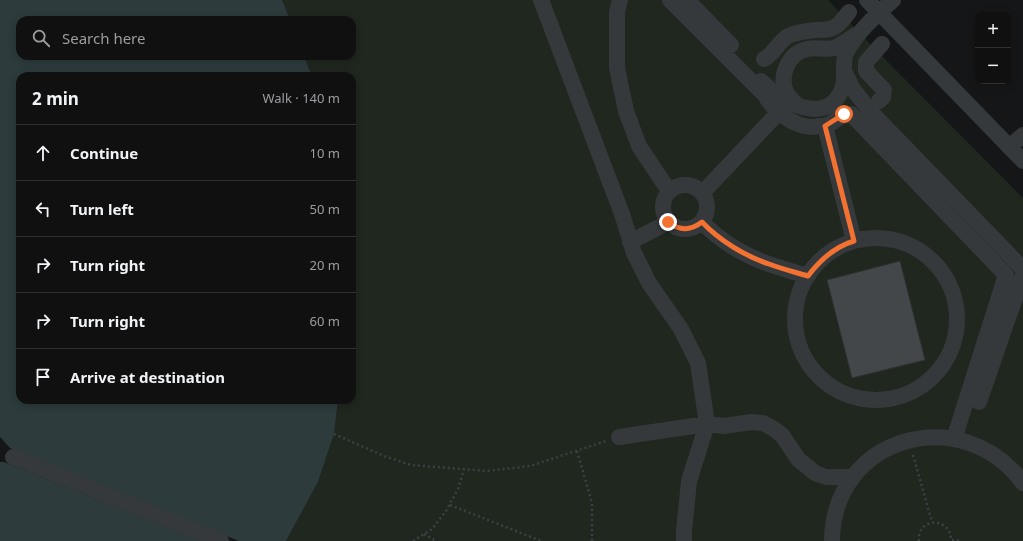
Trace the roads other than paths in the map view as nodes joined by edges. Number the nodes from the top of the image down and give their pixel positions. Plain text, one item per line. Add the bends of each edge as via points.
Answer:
1 (541, 0) edge
2 (620, 0) edge
3 (670, 0) edge
4 (687, 0) edge
5 (867, 0) edge
6 (893, 0) edge
7 (849, 12) dead end
8 (878, 12) junction
9 (859, 33) junction
10 (882, 44) dead end
11 (759, 64) junction
12 (785, 70) junction
13 (844, 71) junction
14 (837, 100) junction
15 (795, 104) junction
16 (874, 106) junction
17 (779, 112) junction
18 (825, 126) junction
19 (1023, 135) edge
20 (1009, 147) junction
21 (1023, 161) edge
22 (708, 187) dead end
23 (670, 191) junction
24 (702, 222) junction
25 (661, 226) dead end
26 (854, 241) junction
27 (630, 242) junction
28 (1023, 269) edge
29 (1023, 275) edge
30 (808, 276) junction
31 (979, 402) dead end
32 (707, 424) junction
33 (619, 437) road end
34 (954, 439) junction
35 (13, 457) dead end
36 (852, 477) junction
37 (1023, 483) edge
38 (221, 541) edge
39 (684, 541) edge
40 (832, 541) edge

1 - 27 street via 622,214
2 - 23 street via 617,12 617,68 626,111 639,146
3 - 17 street
4 - 11 street
5 - 8 street
6 - 8 street
7 - 11 street via 837,26 829,30 806,31 788,36
8 - 9 street
8 - 20 street
9 - 12 street via 837,47 805,49 789,61
9 - 13 street via 844,58
10 - 16 street via 866,62 866,71 884,90 883,97
11 - 12 street via 772,77
11 - 15 street via 758,79
12 - 15 street via 783,82 787,94
13 - 14 street via 844,82
13 - 16 street via 853,88
14 - 15 street via 817,109
14 - 16 street via 851,99
16 - 28 street
17 - 18 street via 791,121 803,125
17 - 22 street
18 - 26 street
18 - 34 street via 844,114 851,114 1006,275
19 - 20 street
20 - 21 street
23 - 24 street via 685,185 699,189 707,201 706,216
23 - 24 street via 663,208 668,222 681,229 696,227
24 - 30 street via 709,230 751,257
25 - 27 street
26 - 30 street via 825,256
26 - 30 street via 887,239 912,247 934,262 948,284 956,310 955,336 945,361 929,380 907,394 882,400 851,396 823,381 807,361 797,338 795,312
27 - 32 street via 649,283 682,329 698,363
29 - 31 street
32 - 33 street
32 - 36 street via 724,426 763,423 782,435 798,459 815,474 826,477
32 - 39 street via 690,481
34 - 36 street via 928,438 899,443 877,454
34 - 37 street via 982,447 1006,463
35 - 38 street
36 - 40 street via 835,511

